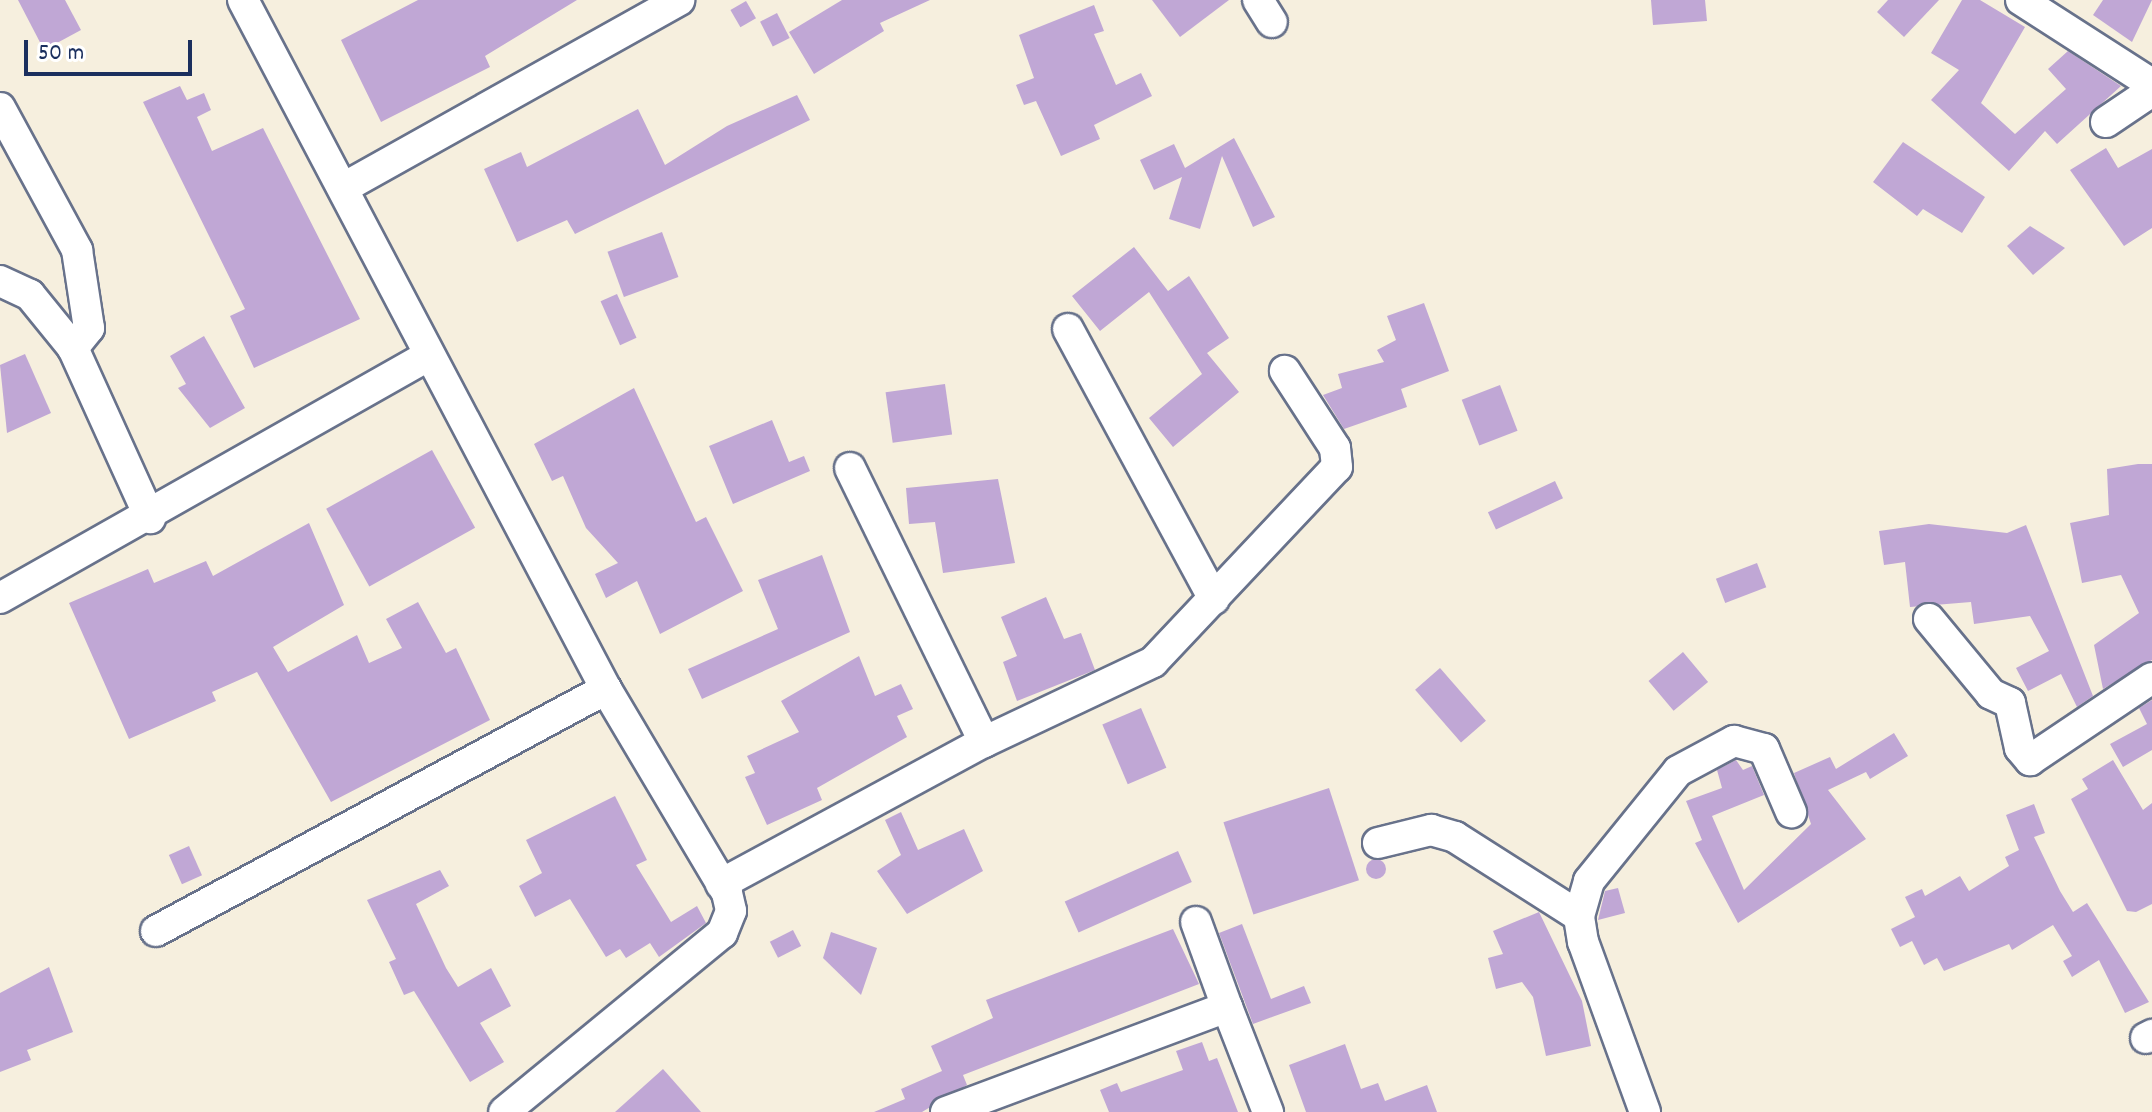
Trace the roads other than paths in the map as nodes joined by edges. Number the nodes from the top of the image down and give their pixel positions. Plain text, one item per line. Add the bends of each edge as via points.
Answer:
1 (243, 0) edge
2 (679, 0) edge
3 (2021, 0) edge
4 (2152, 84) edge
5 (2152, 91) edge
6 (0, 108) edge
7 (2106, 122) dead end
8 (345, 187) junction
9 (0, 281) edge
10 (1068, 329) dead end
11 (73, 348) junction
12 (429, 355) junction
13 (1285, 371) dead end
14 (850, 468) dead end
15 (150, 518) junction
16 (0, 598) edge
17 (1214, 599) junction
18 (1929, 619) dead end
19 (2152, 678) edge
20 (606, 689) junction
21 (984, 742) junction
22 (1791, 812) dead end
23 (1378, 843) dead end
24 (721, 884) junction
25 (1579, 916) junction
26 (1196, 922) dead end
27 (156, 931) dead end
28 (1227, 1007) junction
29 (504, 1112) edge
30 (946, 1112) edge
31 (1268, 1112) edge
32 (1645, 1112) edge

1 - 8 street
2 - 8 street
3 - 4 street
5 - 7 street
6 - 11 street via 77,250 89,328
8 - 12 street
9 - 11 street via 30,295
10 - 17 street
11 - 15 street
12 - 15 street
12 - 20 street
13 - 17 street via 1335,448 1337,467
14 - 21 street
15 - 16 street
17 - 21 street via 1153,662
18 - 19 street via 1991,694 2010,703 2020,748 2030,760
20 - 24 street
20 - 27 street
21 - 24 street
22 - 25 street via 1764,749 1734,741 1710,749 1642,811 1589,881
23 - 25 street via 1431,830 1455,837
24 - 29 street via 731,911 722,933
25 - 32 street
26 - 28 street
28 - 30 street
28 - 31 street

